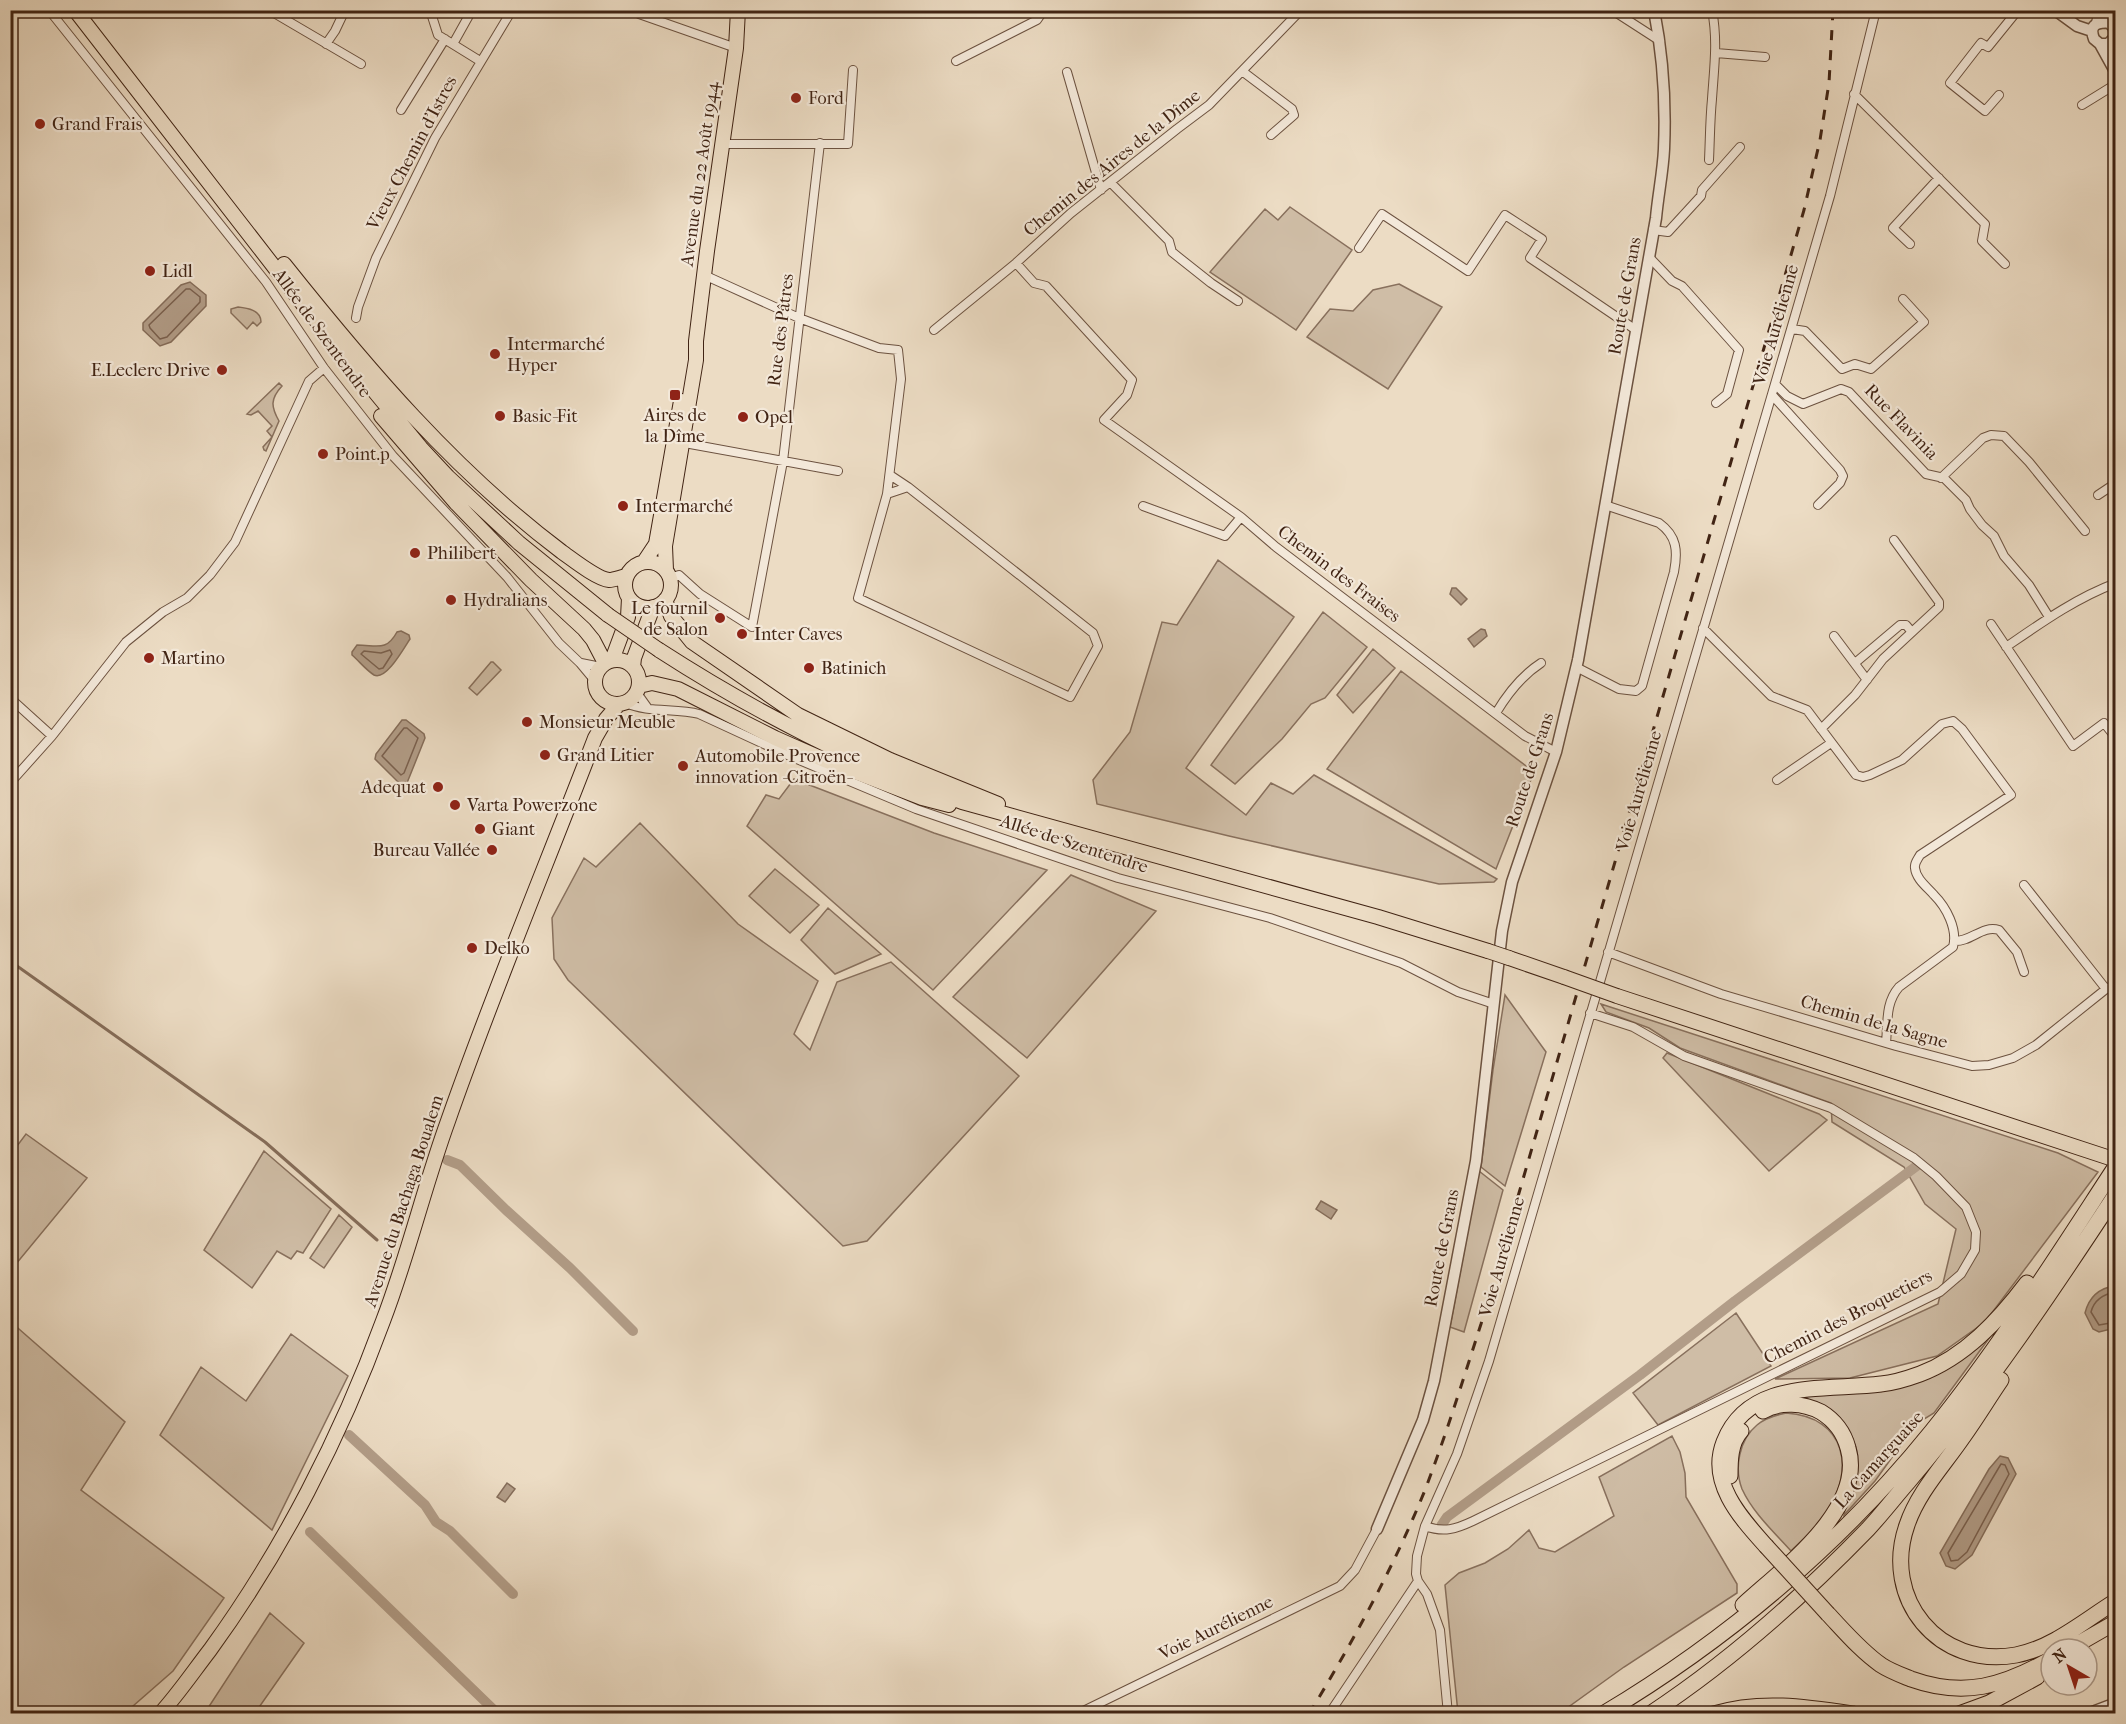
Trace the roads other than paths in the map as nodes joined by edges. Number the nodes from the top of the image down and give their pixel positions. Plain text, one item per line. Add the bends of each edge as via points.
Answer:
1 (49, 10) edge
2 (75, 10) edge
3 (268, 10) edge
4 (290, 10) edge
5 (345, 10) edge
6 (429, 10) edge
7 (472, 10) edge
8 (512, 10) edge
9 (738, 10) edge
10 (1044, 10) edge
11 (1301, 10) edge
12 (1612, 10) edge
13 (1654, 10) edge
14 (1712, 10) edge
15 (1876, 10) edge
16 (2018, 10) edge
17 (2055, 10) edge
18 (2098, 10) edge
19 (639, 14) dead end
20 (284, 20) junction
21 (2112, 22) edge
22 (2094, 27) junction
23 (2110, 40) edge
24 (1660, 41) junction
25 (449, 42) junction
26 (326, 44) junction
27 (736, 48) junction
28 (1716, 53) junction
29 (1766, 57) dead end
30 (480, 61) junction
31 (956, 61) dead end
32 (360, 64) dead end
33 (853, 70) dead end
34 (1242, 71) junction
35 (1067, 72) dead end
36 (2115, 73) edge
37 (2115, 84) edge
38 (1854, 94) junction
39 (1999, 95) dead end
40 (2082, 105) dead end
41 (401, 110) dead end
42 (1271, 135) dead end
43 (820, 143) junction
44 (721, 144) junction
45 (1740, 147) dead end
46 (1709, 160) dead end
47 (1939, 178) junction
48 (1110, 182) junction
49 (1101, 190) junction
50 (233, 212) junction
51 (1653, 230) junction
52 (1910, 244) dead end
53 (1359, 248) dead end
54 (1649, 257) junction
55 (1016, 263) junction
56 (2005, 264) dead end
57 (704, 275) junction
58 (1903, 299) dead end
59 (1238, 301) dead end
60 (306, 308) junction
61 (356, 318) dead end
62 (799, 318) junction
63 (1792, 329) junction
64 (933, 330) dead end
65 (1636, 330) junction
66 (324, 368) junction
67 (1776, 385) junction
68 (1773, 396) junction
69 (1716, 403) dead end
70 (678, 442) junction
71 (783, 461) junction
72 (838, 471) dead end
73 (673, 475) junction
74 (890, 475) junction
75 (1941, 478) junction
76 (2115, 483) edge
77 (908, 487) junction
78 (887, 494) junction
79 (2098, 495) dead end
80 (1605, 505) junction
81 (1818, 505) dead end
82 (1143, 506) dead end
83 (1241, 517) junction
84 (2085, 531) dead end
85 (1894, 540) dead end
86 (645, 562) junction
87 (668, 574) junction
88 (627, 576) junction
89 (2115, 583) edge
90 (629, 598) junction
91 (659, 604) junction
92 (2049, 617) junction
93 (1991, 624) dead end
94 (1703, 628) junction
95 (1911, 631) junction
96 (1834, 636) dead end
97 (2006, 646) junction
98 (580, 663) junction
99 (1541, 663) dead end
100 (1855, 663) junction
101 (606, 664) junction
102 (633, 667) junction
103 (1576, 667) junction
104 (1867, 680) junction
105 (595, 681) junction
106 (638, 689) junction
107 (10, 698) edge
108 (601, 698) junction
109 (622, 704) junction
110 (648, 707) junction
111 (1496, 713) junction
112 (1821, 729) junction
113 (52, 736) junction
114 (595, 738) junction
115 (2115, 738) edge
116 (1832, 743) junction
117 (1556, 752) junction
118 (1777, 780) dead end
119 (10, 783) edge
120 (962, 801) junction
121 (1033, 820) junction
122 (2024, 885) dead end
123 (1954, 941) junction
124 (1608, 952) junction
125 (2024, 972) dead end
126 (2115, 984) edge
127 (2106, 989) junction
128 (1494, 1004) junction
129 (1590, 1012) junction
130 (1886, 1043) junction
131 (2115, 1161) edge
132 (2115, 1166) edge
133 (2110, 1189) edge
134 (2097, 1222) junction
135 (1425, 1527) junction
136 (1377, 1529) joint
137 (1769, 1544) junction
138 (1417, 1578) junction
139 (2115, 1602) edge
140 (1831, 1612) junction
141 (2115, 1622) edge
142 (2067, 1637) edge
143 (2089, 1637) edge
144 (2095, 1637) edge
145 (206, 1654) junction
146 (2039, 1656) edge
147 (2039, 1666) edge
148 (2039, 1676) edge
149 (1637, 1693) junction
150 (2115, 1703) edge
151 (148, 1713) edge
152 (160, 1713) edge
153 (1077, 1713) edge
154 (1329, 1713) edge
155 (1448, 1713) edge
156 (1603, 1713) edge
157 (1650, 1713) edge
158 (1714, 1713) edge
159 (1853, 1713) edge
160 (1959, 1713) edge
161 (2087, 1713) edge

1 - 66 street, Allée de Szentendre via 261,275
2 - 50 main road
3 - 20 street
4 - 20 street
5 - 26 street
6 - 25 street via 438,35
7 - 25 street
8 - 30 street, Vieux Chemin d'Istres
9 - 27 main road, Avenue du 22 Août 1944
10 - 31 street via 1037,20
11 - 34 street, Chemin des Aires de la Dîme
12 - 24 street
13 - 24 street, Route de Grans
14 - 28 street
15 - 38 street, Voie Aurélienne
16 - 39 street via 1988,47 1981,43 1950,83 1985,111
17 - 22 street via 2072,22
18 - 22 street
19 - 27 street
20 - 26 street
21 - 22 street via 2102,21
21 - 23 street via 2115,28
22 - 23 street via 2094,39
23 - 36 street via 2108,58
24 - 51 street, Route de Grans via 1664,150
25 - 30 street
25 - 41 street
26 - 32 street
27 - 44 main road, Avenue du 22 Août 1944
28 - 29 street
28 - 46 street
30 - 61 street, Vieux Chemin d'Istres via 435,138 376,258
33 - 43 street via 848,144
34 - 42 street via 1292,110 1294,115
34 - 48 street, Chemin des Aires de la Dîme via 1209,105
35 - 49 street
37 - 40 street
38 - 47 street
38 - 63 street, Voie Aurélienne
43 - 44 street
43 - 62 street, Rue des Pâtres
44 - 57 main road, Avenue du 22 Août 1944
45 - 51 street via 1668,232
47 - 52 street via 1893,228
47 - 56 street via 1985,224 1982,241
48 - 49 street, Chemin des Aires de la Dîme
48 - 59 street via 1169,241 1172,252
49 - 55 street, Chemin des Aires de la Dîme
50 - 60 main road
50 - 88 main road via 261,236 408,411 507,509 598,576 609,580
51 - 54 street, Route de Grans
53 - 65 street via 1382,214 1468,271 1505,215 1542,239 1530,258
54 - 65 street, Route de Grans
54 - 69 street via 1682,286 1739,350 1726,394
55 - 64 street, Chemin des Aires de la Dîme
55 - 83 street, Chemin des Fraises via 1034,283 1046,286 1132,380 1127,395 1104,420
57 - 62 street
57 - 70 main road, Avenue du 22 Août 1944 via 696,360
58 - 63 street via 1924,322 1870,369 1855,364 1842,369 1805,331
60 - 101 main road via 350,375 404,444 487,536 584,628
60 - 120 main road, bridge via 448,477 519,543 608,615 740,701 824,745
62 - 71 street, Rue des Pâtres
62 - 74 street via 879,348 898,350 901,380
63 - 67 street, Voie Aurélienne
65 - 80 street, Route de Grans
66 - 98 street, Allée de Szentendre via 393,456 502,572
66 - 113 street via 309,381 236,542 187,598 126,642
67 - 68 street, Voie Aurélienne
67 - 75 street, Rue Flavinia via 1803,404 1828,392 1849,392 1926,474
68 - 81 street via 1843,476
68 - 94 street, Voie Aurélienne
70 - 71 street
70 - 73 main road, Avenue du 22 Août 1944
71 - 72 street
71 - 87 street, Rue des Pâtres via 752,627 700,594 679,575
73 - 86 main road, Avenue du 22 Août 1944 via 656,544
73 - 87 main road, Avenue du 22 Août 1944 via 665,546
74 - 77 street
74 - 78 street
75 - 84 street via 1983,438 2004,436
75 - 92 street, Rue Flavinia via 1952,484 1994,536
76 - 79 street
77 - 78 street
77 - 78 street via 1093,633 1098,646 1070,697 858,598
80 - 103 street, Route de Grans
80 - 103 street via 1666,528 1674,539 1677,554 1674,572 1642,686 1636,691 1619,689
82 - 83 street via 1225,536
83 - 111 street, Chemin des Fraises
85 - 95 street via 1940,604
86 - 87 main road via 652,562
86 - 88 main road via 632,568
87 - 91 main road via 670,590
88 - 90 main road
89 - 92 street
90 - 91 main road via 640,606
90 - 101 main road via 628,617
91 - 102 main road
91 - 121 main road via 692,642 798,715 890,760
92 - 97 street
93 - 97 street
94 - 112 street via 1771,696 1806,710
94 - 124 street, Voie Aurélienne
95 - 100 street via 1900,625
95 - 104 street
96 - 100 street
97 - 115 street via 2073,746 2104,723
98 - 101 street
98 - 105 street, Allée de Szentendre
99 - 111 street via 1525,673
100 - 104 street
101 - 102 main road via 624,661
101 - 105 main road
102 - 106 main road via 639,679
103 - 117 street, Route de Grans
104 - 112 street
105 - 108 main road
106 - 109 main road
106 - 110 street
106 - 120 main road via 652,683 678,689 827,761 911,794 950,805
107 - 113 street
108 - 109 main road
108 - 114 main road
109 - 110 street, Allée de Szentendre
109 - 114 main road via 606,718
110 - 128 street, Allée de Szentendre via 699,714 916,809 1118,878 1281,922 1401,963 1458,992
111 - 117 street, Chemin des Fraises
112 - 116 street
113 - 119 street
114 - 145 main road, Avenue du Bachaga Boualem via 464,1076 384,1320 361,1378 293,1518
116 - 118 street
116 - 123 street via 1856,775 1863,777 1902,759 1942,724 1953,721 2011,795 1915,862 1917,875 1946,910
117 - 128 street, Route de Grans via 1512,882
120 - 121 main road
121 - 131 main road, bridge via 1378,916
122 - 127 street
123 - 125 street via 1963,942 1986,929 1999,930 2017,952
123 - 130 street via 1953,947 1892,995 1887,1010
124 - 129 street, Voie Aurélienne
124 - 130 street, Chemin de la Sagne via 1721,994
126 - 127 street, Chemin de la Sagne
127 - 130 street, Chemin de la Sagne via 2036,1045 1989,1065 1972,1066
128 - 136 street, Route de Grans via 1476,1161 1434,1381 1423,1420
129 - 135 street, Voie Aurélienne via 1489,1361 1457,1454
129 - 135 street, Chemin des Broquetiers via 1633,1027 1684,1056 1831,1108 1914,1158 1966,1207 1976,1232 1974,1250 1961,1274 1940,1292 1473,1521 1452,1530
132 - 133 highway, La Camarguaise
133 - 134 highway, La Camarguaise
133 - 137 highway via 1990,1327 1954,1356 1921,1374 1882,1384 1786,1392 1755,1405 1733,1425 1720,1453 1723,1487 1733,1506
133 - 149 highway, La Camarguaise via 1932,1431 1875,1497 1769,1597
134 - 139 highway via 2025,1343 1917,1504 1907,1524 1900,1570 1909,1605 1926,1628 1945,1643 1971,1655 1996,1657 2040,1647
134 - 157 highway, La Camarguaise via 1985,1385 1937,1449 1869,1528 1795,1600
135 - 138 street, Voie Aurélienne
136 - 153 street, Voie Aurélienne via 1354,1570 1340,1586
137 - 140 highway
137 - 149 highway via 1730,1479 1730,1458 1736,1436 1754,1417 1772,1406 1798,1404 1820,1412 1837,1425 1847,1441 1850,1473 1839,1507 1801,1551 1736,1611
138 - 154 street
138 - 155 street via 1440,1630
139 - 142 highway
140 - 146 highway via 1884,1656 1907,1669 1936,1677 1982,1679
140 - 147 highway via 1864,1652 1883,1667 1929,1686 1987,1686
141 - 143 highway
141 - 144 highway
145 - 151 main road
145 - 152 main road via 181,1692
148 - 160 highway via 1989,1703
149 - 156 highway, La Camarguaise
150 - 161 street
158 - 159 highway via 1773,1705

